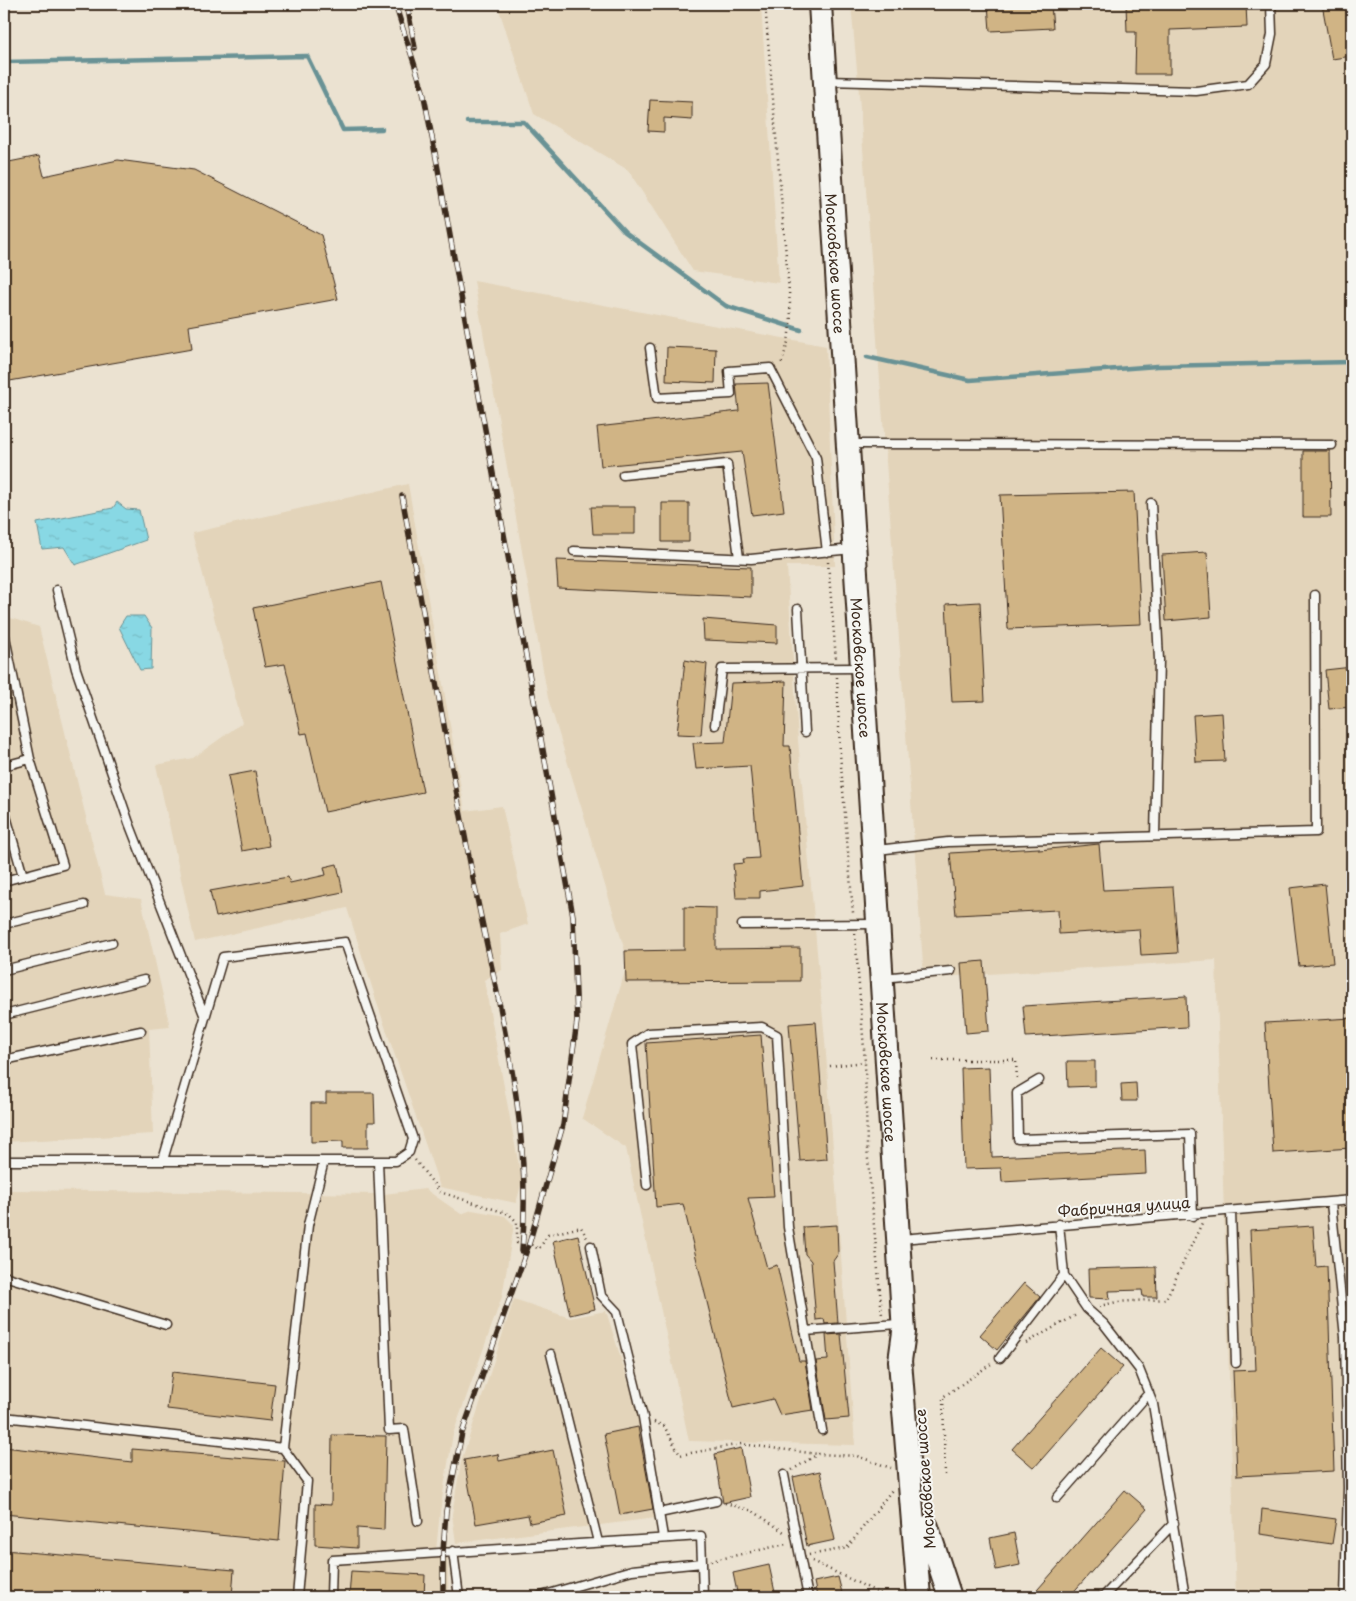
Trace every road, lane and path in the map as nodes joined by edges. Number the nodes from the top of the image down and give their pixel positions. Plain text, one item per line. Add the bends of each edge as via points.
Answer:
1 (765, 4) edge
2 (820, 4) edge
3 (1271, 4) edge
4 (825, 81) junction
5 (650, 348) dead end
6 (780, 388) junction
7 (848, 444) junction
8 (1332, 445) dead end
9 (623, 475) dead end
10 (1151, 503) dead end
11 (854, 549) junction
12 (574, 551) dead end
13 (827, 552) junction
14 (739, 558) junction
15 (57, 590) dead end
16 (1315, 595) dead end
17 (798, 609) dead end
18 (4, 632) edge
19 (802, 668) junction
20 (836, 668) junction
21 (861, 668) junction
22 (715, 725) dead end
23 (805, 732) dead end
24 (30, 759) junction
25 (4, 766) edge
26 (4, 809) edge
27 (1155, 836) junction
28 (872, 851) junction
29 (23, 876) junction
30 (4, 881) edge
31 (84, 905) dead end
32 (4, 924) edge
33 (854, 924) junction
34 (877, 924) junction
35 (742, 925) dead end
36 (112, 943) dead end
37 (4, 970) edge
38 (951, 971) dead end
39 (881, 978) junction
40 (144, 980) dead end
41 (4, 1015) edge
42 (205, 1018) junction
43 (141, 1031) dead end
44 (4, 1060) edge
45 (933, 1060) dead end
46 (864, 1062) junction
47 (830, 1066) dead end
48 (1039, 1080) dead end
49 (1017, 1093) junction
50 (409, 1152) junction
51 (163, 1160) junction
52 (4, 1161) edge
53 (324, 1161) junction
54 (378, 1161) junction
55 (647, 1185) dead end
56 (1352, 1200) edge
57 (1331, 1202) junction
58 (1231, 1212) junction
59 (1205, 1215) junction
60 (1193, 1216) junction
61 (1059, 1224) junction
62 (898, 1239) junction
63 (591, 1246) joint
64 (879, 1269) dead end
65 (1064, 1275) junction
66 (4, 1276) edge
67 (1087, 1309) junction
68 (166, 1324) dead end
69 (901, 1328) junction
70 (805, 1331) junction
71 (1024, 1345) dead end
72 (551, 1354) dead end
73 (1000, 1358) joint
74 (1236, 1363) dead end
75 (1149, 1393) junction
76 (4, 1417) edge
77 (644, 1417) junction
78 (822, 1430) dead end
79 (284, 1448) junction
80 (818, 1454) junction
81 (891, 1468) dead end
82 (784, 1475) joint
83 (945, 1476) dead end
84 (892, 1490) dead end
85 (1057, 1498) dead end
86 (716, 1501) joint
87 (659, 1513) junction
88 (418, 1521) dead end
89 (1174, 1523) junction
90 (927, 1527) junction
91 (663, 1537) junction
92 (798, 1541) junction
93 (598, 1542) junction
94 (453, 1551) junction
95 (801, 1556) junction
96 (702, 1563) junction
97 (297, 1597) edge
98 (331, 1597) edge
99 (459, 1597) edge
100 (538, 1597) edge
101 (703, 1597) edge
102 (808, 1597) edge
103 (887, 1597) edge
104 (919, 1597) edge
105 (933, 1597) edge
106 (950, 1597) edge
107 (1103, 1597) edge
108 (1185, 1597) edge
109 (1345, 1597) edge

1 - 6 path via 791,316
2 - 4 main road, Московское шоссе
3 - 4 lane via 1272,34 1266,64 1248,84 1196,91
4 - 7 main road, Московское шоссе
5 - 6 lane via 657,398 731,394 729,371 770,368
6 - 13 lane via 816,458
7 - 8 lane
7 - 11 main road, Московское шоссе
9 - 14 lane via 727,464
10 - 27 lane via 1159,660
11 - 13 lane
11 - 21 main road, Московское шоссе
12 - 14 lane
13 - 14 lane
13 - 20 path
15 - 42 lane via 76,669 129,823
16 - 27 lane via 1316,832
17 - 19 lane
18 - 24 lane
19 - 20 lane
19 - 22 lane via 722,669
19 - 23 lane
20 - 21 lane
20 - 33 path
21 - 28 main road, Московское шоссе
24 - 25 lane
24 - 29 lane via 63,865
26 - 29 lane
27 - 28 lane via 948,842
28 - 34 main road, Московское шоссе
29 - 30 lane
31 - 32 lane
33 - 34 lane
33 - 35 lane
33 - 46 path
34 - 39 main road, Московское шоссе
36 - 37 lane
38 - 39 lane
39 - 62 main road, Московское шоссе
40 - 41 lane
42 - 50 lane via 223,957 345,942 413,1139
42 - 51 lane
43 - 44 lane
45 - 49 path via 1016,1060
46 - 47 path
46 - 64 path via 867,1148
48 - 49 lane
49 - 60 lane via 1018,1139 1190,1134
50 - 54 lane via 396,1161
50 - 63 path via 440,1192 509,1214 517,1222 517,1243 539,1250 548,1235 581,1227
51 - 52 lane
51 - 53 lane
53 - 54 lane
53 - 79 lane via 308,1225
54 - 88 lane via 389,1430 404,1429
55 - 70 lane via 632,1044 648,1033 762,1027 777,1035 788,1227
56 - 57 lane, Фабричная улица
57 - 58 lane, Фабричная улица
57 - 109 lane via 1345,1337 1348,1488
58 - 59 lane, Фабричная улица
58 - 74 lane
59 - 60 lane, Фабричная улица
59 - 67 path via 1166,1299 1117,1302
60 - 61 lane, Фабричная улица
61 - 62 lane, Фабричная улица
61 - 65 lane
62 - 69 main road, Московское шоссе
63 - 77 lane via 601,1295 617,1312
65 - 67 lane
65 - 73 lane
66 - 68 lane
67 - 71 path
67 - 75 lane via 1104,1324 1139,1369
69 - 70 lane
69 - 90 main road, Московское шоссе via 915,1358
69 - 104 main road, Московское шоссе via 900,1361
70 - 78 lane
72 - 93 lane
73 - 83 path via 942,1397
75 - 85 lane
75 - 89 lane
76 - 79 lane
77 - 80 path via 664,1426 680,1454 741,1444
77 - 87 lane
79 - 97 lane via 307,1481
80 - 81 path via 857,1456
80 - 82 path
82 - 92 lane
84 - 95 path via 847,1548
86 - 87 lane
86 - 92 path via 753,1511
87 - 91 lane
89 - 107 lane
89 - 108 lane
90 - 105 main road, Московское шоссе
90 - 106 main road
91 - 93 lane
91 - 96 lane via 701,1536
92 - 95 lane
92 - 96 path
93 - 94 lane
94 - 98 lane via 332,1560
94 - 99 lane
95 - 102 lane
95 - 103 path
96 - 100 lane via 632,1570
96 - 101 lane

